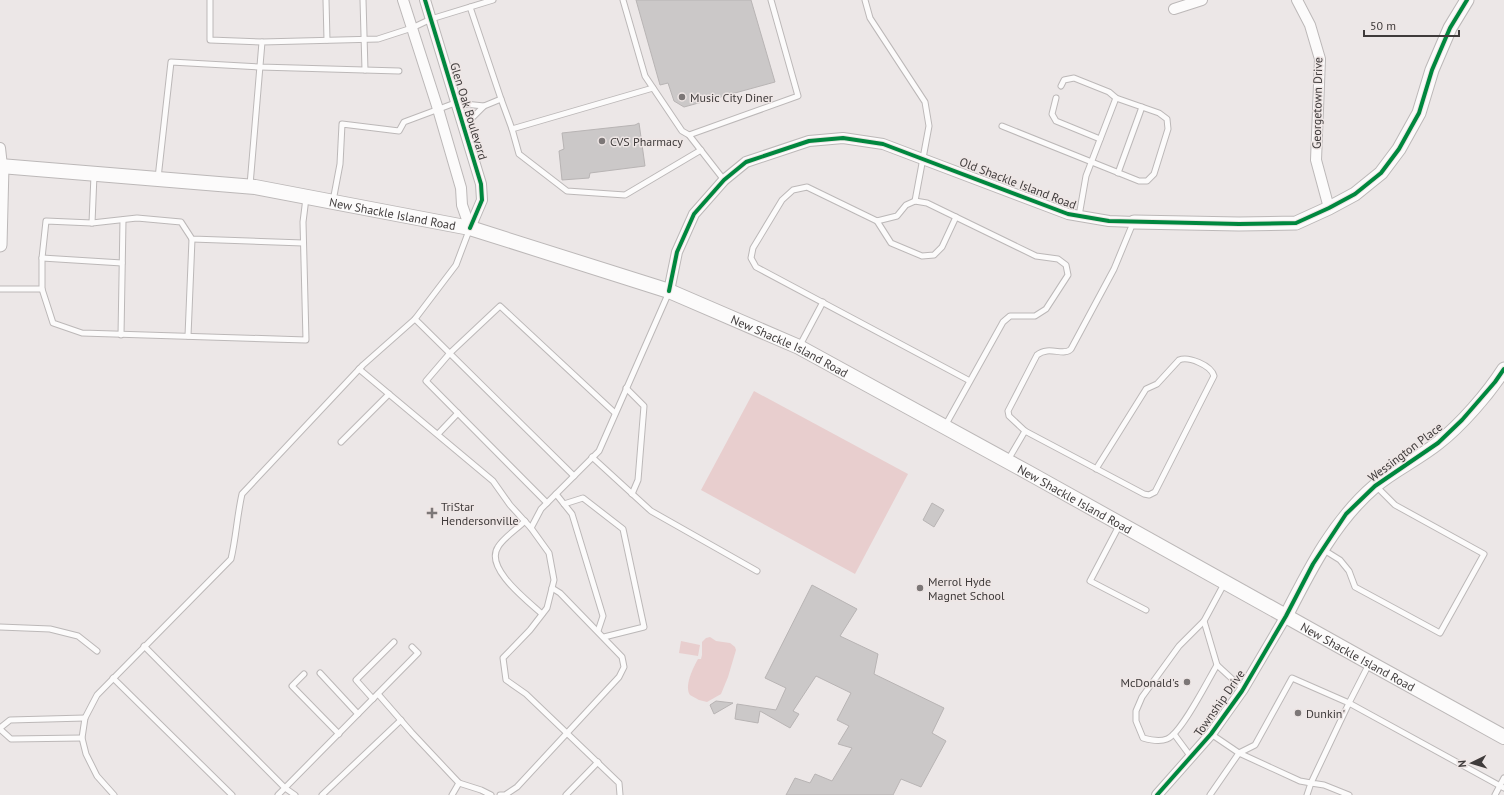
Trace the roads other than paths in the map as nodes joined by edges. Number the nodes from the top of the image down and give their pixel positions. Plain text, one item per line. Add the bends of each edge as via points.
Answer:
1 (210, 0) edge
2 (326, 0) edge
3 (363, 0) edge
4 (403, 0) edge
5 (425, 0) edge
6 (493, 0) edge
7 (623, 0) edge
8 (771, 0) edge
9 (865, 0) edge
10 (1202, 0) edge
11 (1297, 0) edge
12 (1467, 0) edge
13 (470, 7) junction
14 (1174, 9) dead end
15 (431, 19) junction
16 (412, 28) junction
17 (327, 40) junction
18 (364, 40) junction
19 (262, 42) junction
20 (260, 67) junction
21 (365, 70) junction
22 (399, 71) dead end
23 (1061, 86) dead end
24 (653, 88) junction
25 (1056, 98) dead end
26 (1116, 98) junction
27 (501, 99) junction
28 (455, 102) junction
29 (484, 106) junction
30 (1142, 107) junction
31 (438, 108) junction
32 (1002, 126) dead end
33 (463, 127) junction
34 (512, 128) junction
35 (689, 135) junction
36 (1100, 139) junction
37 (0, 148) edge
38 (701, 150) junction
39 (922, 158) junction
40 (1091, 162) junction
41 (1, 166) edge
42 (1118, 173) junction
43 (94, 174) junction
44 (158, 179) junction
45 (724, 180) junction
46 (250, 186) junction
47 (307, 197) junction
48 (915, 201) junction
49 (333, 202) junction
50 (1329, 208) junction
51 (1079, 216) junction
52 (956, 218) junction
53 (123, 220) junction
54 (877, 221) junction
55 (1134, 222) junction
56 (92, 223) junction
57 (470, 228) junction
58 (192, 239) junction
59 (303, 243) junction
60 (0, 245) edge
61 (42, 258) junction
62 (122, 263) junction
63 (0, 288) edge
64 (42, 289) junction
65 (669, 291) junction
66 (823, 302) junction
67 (415, 319) junction
68 (121, 335) junction
69 (188, 336) junction
70 (799, 348) junction
71 (450, 353) junction
72 (359, 369) junction
73 (1504, 369) edge
74 (970, 381) junction
75 (626, 388) junction
76 (389, 394) junction
77 (458, 413) junction
78 (615, 413) junction
79 (944, 426) junction
80 (1025, 431) junction
81 (438, 434) junction
82 (341, 442) dead end
83 (592, 457) junction
84 (1008, 461) junction
85 (1096, 469) junction
86 (574, 476) junction
87 (1375, 486) junction
88 (556, 494) junction
89 (632, 494) junction
90 (547, 503) junction
91 (564, 504) junction
92 (525, 521) junction
93 (1120, 523) junction
94 (531, 528) junction
95 (1323, 549) junction
96 (757, 571) dead end
97 (1226, 582) junction
98 (552, 588) junction
99 (1146, 610) dead end
100 (542, 614) junction
101 (1286, 616) junction
102 (1204, 621) junction
103 (0, 627) edge
104 (598, 631) junction
105 (604, 638) junction
106 (394, 642) dead end
107 (144, 646) junction
108 (412, 647) dead end
109 (97, 650) dead end
110 (1370, 663) junction
111 (1217, 665) junction
112 (320, 673) dead end
113 (304, 674) dead end
114 (113, 678) junction
115 (1243, 689) junction
116 (378, 694) junction
117 (373, 699) junction
118 (1349, 703) junction
119 (358, 714) junction
120 (85, 718) junction
121 (401, 720) junction
122 (0, 729) edge
123 (567, 733) junction
124 (339, 734) junction
125 (1174, 734) junction
126 (1212, 734) junction
127 (1504, 737) edge
128 (82, 738) junction
129 (1239, 753) junction
130 (1191, 757) junction
131 (598, 762) junction
132 (1504, 778) edge
133 (459, 782) junction
134 (1311, 783) junction
135 (1502, 787) edge
136 (285, 788) junction
137 (114, 795) edge
138 (232, 795) edge
139 (278, 795) edge
140 (295, 795) edge
141 (322, 795) edge
142 (452, 795) edge
143 (491, 795) edge
144 (500, 795) edge
145 (566, 795) edge
146 (620, 795) edge
147 (1157, 795) edge
148 (1210, 795) edge
149 (1307, 795) edge
150 (1349, 795) edge
151 (1495, 795) edge

1 - 19 lane via 210,40
2 - 17 lane
3 - 18 lane
4 - 16 street
5 - 15 street, Glen Oak Boulevard
6 - 13 lane
7 - 24 lane via 645,76
8 - 35 lane via 798,96
9 - 39 lane via 870,18 925,102 929,126
10 - 14 street
11 - 50 street, Georgetown Drive via 1310,25 1320,59 1316,160
12 - 50 street, Old Shackle Island Road via 1450,28 1432,70 1418,114 1399,149 1381,173 1355,194
13 - 15 lane
13 - 27 lane
15 - 16 lane
15 - 28 street, Glen Oak Boulevard
16 - 18 lane via 378,39
16 - 31 street
17 - 18 lane
17 - 19 lane
18 - 21 lane
19 - 20 lane
20 - 21 lane
20 - 44 lane via 172,62
20 - 46 lane
21 - 22 lane
23 - 26 lane via 1064,80 1074,78
24 - 34 lane
24 - 35 lane via 682,131
25 - 36 lane via 1052,114 1056,121
26 - 30 lane
26 - 36 lane
27 - 29 lane
27 - 34 lane
28 - 29 lane
28 - 31 lane
28 - 33 street, Glen Oak Boulevard
29 - 33 lane
30 - 42 lane
30 - 42 lane via 1159,112 1167,119 1168,129 1154,174 1147,181 1139,181
31 - 49 lane via 404,122 399,131 342,124 340,164
31 - 57 street
32 - 40 lane
33 - 57 street, Glen Oak Boulevard via 481,184 482,200
34 - 38 lane via 519,154 567,191 625,194
35 - 38 lane
36 - 40 lane
37 - 41 street
38 - 45 lane
39 - 45 street, Old Shackle Island Road via 883,144 843,138 809,141 746,162
39 - 48 lane
39 - 51 street, Old Shackle Island Road
40 - 42 lane
40 - 51 lane
41 - 43 main road, New Shackle Island Road
41 - 60 street
43 - 44 main road, New Shackle Island Road
43 - 56 lane
44 - 46 main road, New Shackle Island Road
45 - 65 street, Old Shackle Island Road via 694,214 677,252
46 - 47 main road, New Shackle Island Road
47 - 49 main road, New Shackle Island Road
47 - 59 lane
48 - 52 lane via 927,203
48 - 54 lane via 906,205 897,216
49 - 57 main road, New Shackle Island Road
50 - 55 street, Old Shackle Island Road via 1296,223
51 - 55 street, Old Shackle Island Road
52 - 54 lane via 942,247 934,255 922,256 891,243
52 - 74 lane via 1036,256 1058,259 1066,265 1068,275 1046,309 1036,316 1010,316 1003,322
53 - 56 lane
53 - 58 lane via 137,218 181,222
53 - 62 lane
54 - 66 lane via 807,187 793,190 782,200 753,248 751,258 756,267
55 - 80 lane via 1114,269 1068,352 1049,350 1037,355 1008,411
56 - 61 lane via 46,221
57 - 65 main road, New Shackle Island Road
57 - 67 lane via 456,265
58 - 59 lane
58 - 69 lane
59 - 69 lane via 306,340
61 - 62 lane
61 - 64 lane
62 - 68 lane
63 - 64 lane
64 - 68 lane via 53,323 82,333
65 - 70 main road, New Shackle Island Road
65 - 75 lane
66 - 70 lane
66 - 74 lane
67 - 71 lane
67 - 72 lane
68 - 69 lane
70 - 79 main road, New Shackle Island Road
71 - 77 lane via 426,381
71 - 78 lane via 500,306
71 - 86 lane
72 - 76 lane
72 - 107 lane via 242,494 232,559
73 - 87 street, Wessington Place via 1462,420 1438,443
74 - 79 lane
75 - 78 lane
75 - 89 lane via 644,406 638,480
76 - 81 lane
76 - 82 lane
77 - 81 lane
77 - 90 lane
78 - 83 lane via 599,451
79 - 84 main road, New Shackle Island Road
80 - 84 lane
80 - 85 lane
81 - 92 lane via 493,481
83 - 86 lane
83 - 89 lane
84 - 93 main road, New Shackle Island Road
85 - 85 lane via 1144,494 1155,492 1214,376 1213,372 1189,359 1179,360 1157,384 1146,389
86 - 88 lane
87 - 95 street, Wessington Place via 1346,514
87 - 95 lane via 1395,505 1484,554 1440,633 1355,587 1349,571 1340,560
88 - 90 lane
88 - 91 lane
89 - 96 lane via 651,511
90 - 94 lane
91 - 104 lane via 572,514 603,616
91 - 105 lane via 583,498 623,529 644,627
92 - 94 lane
92 - 100 lane via 498,546 494,556 496,566 502,575
93 - 97 main road, New Shackle Island Road
93 - 99 lane via 1090,581
94 - 98 lane via 549,553 554,580
95 - 101 street, Wessington Place
97 - 101 main road, New Shackle Island Road
97 - 102 lane
98 - 100 lane via 547,608
98 - 104 lane via 560,592
100 - 123 lane via 503,658 506,680 526,694
101 - 110 main road, New Shackle Island Road
101 - 115 street, Township Drive
102 - 111 lane
102 - 125 lane via 1179,646 1142,697 1136,711 1136,721 1143,738 1155,741 1168,739
103 - 109 lane via 57,630 78,636
104 - 105 lane
105 - 123 lane via 622,657 624,667 619,677
106 - 117 lane via 356,680
107 - 114 lane
107 - 136 lane
108 - 116 lane via 418,653
110 - 118 lane
110 - 127 main road, New Shackle Island Road
111 - 115 lane
111 - 125 lane
112 - 119 lane
113 - 124 lane via 292,686
114 - 120 lane via 97,695
114 - 138 lane
115 - 126 street, Township Drive
116 - 117 lane
116 - 121 lane
117 - 119 lane
118 - 129 lane via 1292,678 1254,745
118 - 134 lane
118 - 135 lane
119 - 124 lane
120 - 122 lane via 10,720
120 - 128 lane
121 - 133 lane
121 - 141 lane
122 - 128 lane via 11,738
123 - 131 lane
123 - 144 lane via 517,787
124 - 136 lane
125 - 130 lane
126 - 129 lane
126 - 130 street, Township Drive
128 - 137 lane via 86,754 97,776
129 - 134 lane via 1300,781
129 - 148 lane
130 - 147 street, Township Drive
131 - 145 lane
131 - 146 lane via 619,783
132 - 135 lane
133 - 142 lane
133 - 143 lane
134 - 149 lane
134 - 150 lane via 1324,785
135 - 151 lane
136 - 139 lane
136 - 140 lane

